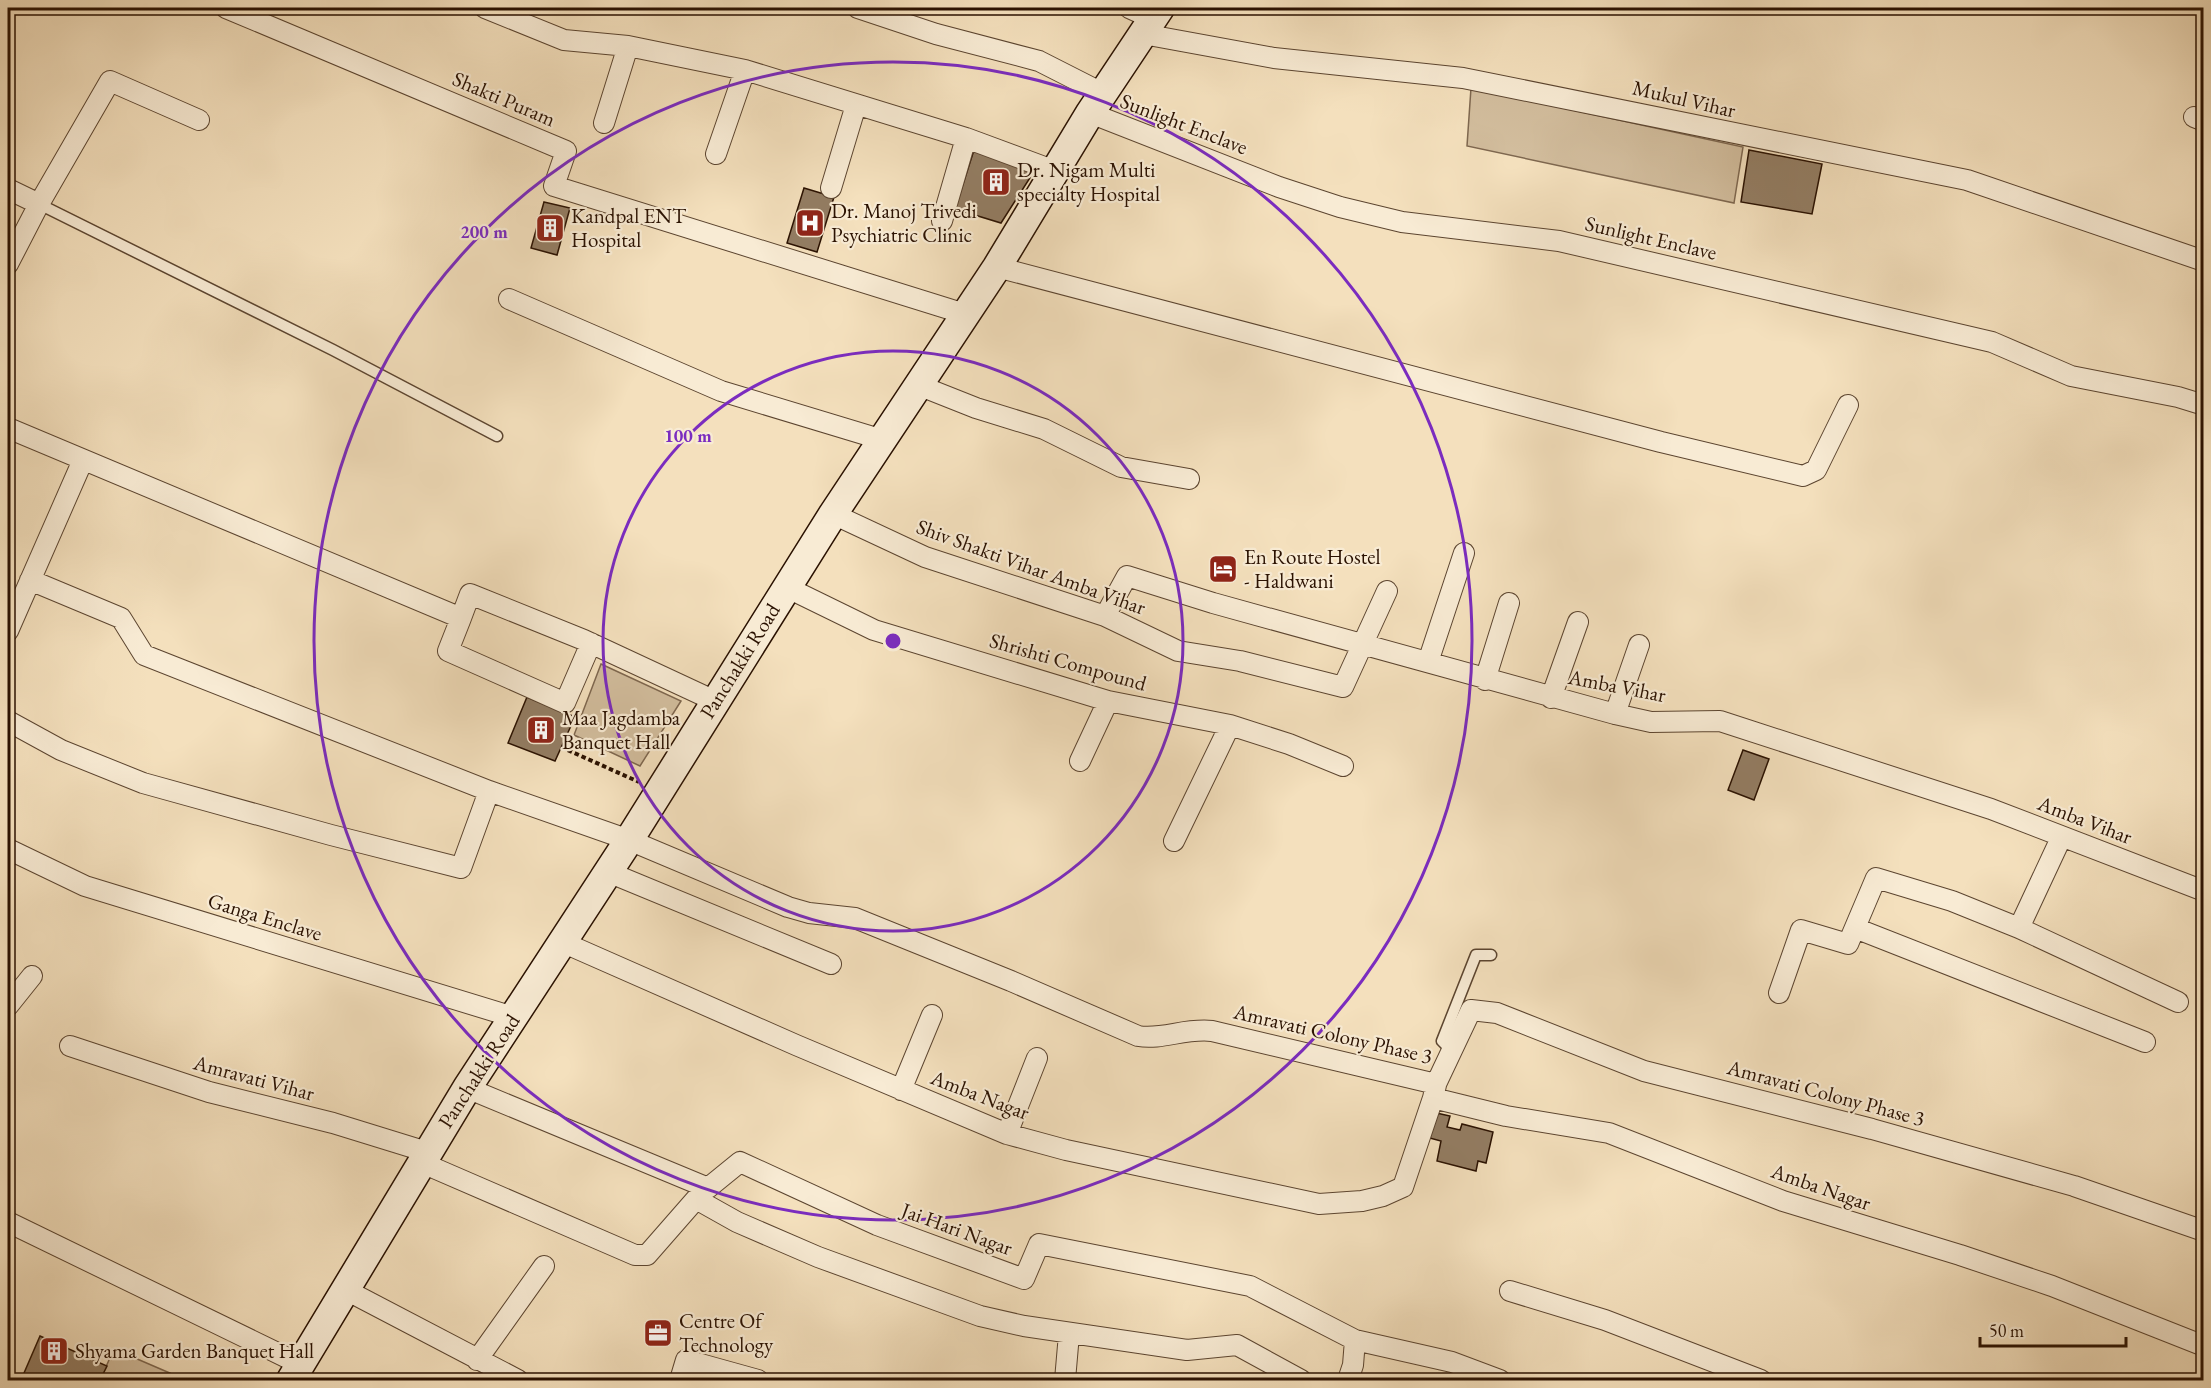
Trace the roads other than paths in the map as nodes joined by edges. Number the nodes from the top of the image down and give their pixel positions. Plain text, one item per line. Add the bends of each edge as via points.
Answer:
1 (226, 8) edge
2 (484, 8) edge
3 (858, 8) edge
4 (1146, 17) edge
5 (628, 46) junction
6 (745, 70) junction
7 (1097, 104) junction
8 (856, 105) junction
9 (199, 120) dead end
10 (604, 123) dead end
11 (966, 138) junction
12 (716, 154) dead end
13 (1055, 171) junction
14 (8, 189) edge
15 (831, 189) dead end
16 (39, 204) junction
17 (942, 221) dead end
18 (2204, 261) edge
19 (8, 264) edge
20 (997, 267) junction
21 (509, 299) dead end
22 (965, 314) junction
23 (918, 385) junction
24 (1848, 405) dead end
25 (2204, 405) edge
26 (8, 428) edge
27 (497, 436) dead end
28 (883, 440) junction
29 (83, 460) junction
30 (1189, 479) dead end
31 (833, 514) junction
32 (1464, 553) dead end
33 (30, 580) junction
34 (786, 587) junction
35 (1387, 591) dead end
36 (1509, 603) dead end
37 (1105, 616) junction
38 (461, 618) junction
39 (1578, 622) dead end
40 (8, 631) edge
41 (591, 643) junction
42 (1362, 643) junction
43 (1639, 645) dead end
44 (1428, 662) junction
45 (1485, 680) junction
46 (1551, 698) junction
47 (715, 701) junction
48 (1108, 701) junction
49 (1615, 714) junction
50 (8, 721) edge
51 (1230, 725) junction
52 (1080, 761) dead end
53 (1342, 765) dead end
54 (489, 791) junction
55 (2061, 838) junction
56 (629, 840) junction
57 (1174, 841) dead end
58 (8, 849) edge
59 (608, 872) junction
60 (2204, 891) edge
61 (1855, 928) junction
62 (2019, 928) junction
63 (562, 942) junction
64 (1491, 955) dead end
65 (831, 964) dead end
66 (32, 976) dead end
67 (1779, 993) dead end
68 (2178, 1002) dead end
69 (8, 1006) edge
70 (932, 1015) dead end
71 (513, 1017) junction
72 (2145, 1042) dead end
73 (70, 1046) dead end
74 (1451, 1050) junction
75 (1037, 1058) dead end
76 (467, 1088) junction
77 (901, 1090) junction
78 (1434, 1091) junction
79 (1007, 1134) junction
80 (423, 1157) junction
81 (702, 1193) junction
82 (8, 1222) edge
83 (2204, 1231) edge
84 (544, 1266) dead end
85 (344, 1289) junction
86 (1510, 1291) dead end
87 (1069, 1334) junction
88 (1355, 1340) junction
89 (2204, 1346) edge
90 (477, 1360) junction
91 (295, 1372) edge
92 (512, 1379) edge
93 (680, 1380) edge
94 (758, 1380) edge
95 (1065, 1380) edge
96 (1301, 1380) edge
97 (1348, 1380) edge
98 (1500, 1380) edge
99 (1761, 1380) edge

1 - 22 street, Shakti Puram via 566,151 554,186
2 - 5 street via 564,40
3 - 7 street, Sunlight Enclave via 936,34 1039,61
4 - 7 main road, Panchakki Road
4 - 18 street, Mukul Vihar via 1274,58 1463,78 1967,180
5 - 6 street
5 - 10 street
6 - 8 street
6 - 12 street
7 - 13 main road, Panchakki Road
7 - 25 street, Sunlight Enclave via 1280,187 1340,207 1402,222 1559,241 1992,342 2071,376
8 - 11 street
8 - 15 street
9 - 16 street via 110,81
11 - 13 street
11 - 17 street
13 - 20 main road, Panchakki Road
14 - 16 street
16 - 19 street
16 - 27 lane
20 - 22 main road, Panchakki Road
20 - 24 street via 1803,476 1816,470
21 - 28 street via 721,391
22 - 23 main road, Panchakki Road
23 - 28 main road, Panchakki Road
23 - 30 street via 1044,429 1121,467
26 - 29 street
28 - 31 main road, Panchakki Road
29 - 33 street
29 - 38 street
31 - 34 main road, Panchakki Road
31 - 37 street, Shiv Shakti Vihar Amba Vihar via 925,557
32 - 44 street
33 - 40 street
33 - 54 street, Amravati Colony Phase 3 via 121,618 144,655
34 - 47 main road, Panchakki Road
34 - 48 street, Shrishti Compound via 874,630
35 - 42 street
36 - 45 street
37 - 42 street, Amba Vihar via 1127,576
37 - 42 street, Shiv Shakti Vihar Amba Vihar via 1178,651 1343,687
38 - 41 street via 470,594
38 - 41 street via 448,651 565,703
39 - 46 street
41 - 47 street
42 - 44 street, Amba Vihar
43 - 49 street
44 - 45 street, Amba Vihar
45 - 46 street, Amba Vihar
46 - 49 street, Amba Vihar
47 - 56 main road, Panchakki Road
48 - 51 street, Shrishti Compound
48 - 52 street
49 - 55 street, Amba Vihar via 1651,722 1720,721 1991,809
50 - 54 street via 61,750 143,783 461,868
51 - 53 street, Shrishti Compound
51 - 57 street
54 - 56 street, Amravati Colony Phase 3
55 - 60 street, Amba Vihar
55 - 62 street
56 - 59 main road, Panchakki Road
56 - 78 street, Amravati Colony Phase 3 via 788,907 809,914 855,918 1138,1036 1149,1038 1195,1029 1212,1031
58 - 71 street, Ganga Enclave via 85,886
59 - 63 main road, Panchakki Road
59 - 65 street
61 - 62 street via 1876,878 1952,901
61 - 67 street via 1848,944 1801,930
61 - 72 street
62 - 68 street
63 - 71 main road, Panchakki Road
63 - 77 street, Amba Nagar
64 - 74 lane via 1476,955 1442,1041
66 - 69 street
70 - 77 street
71 - 76 main road, Panchakki Road
73 - 80 street, Amravati Vihar via 208,1092 333,1124
74 - 78 street, Amravati Colony Phase 3
74 - 83 street, Amravati Colony Phase 3 via 1471,1010 1497,1013 1644,1071 2074,1186
75 - 79 street
76 - 80 main road, Panchakki Road
76 - 81 street
77 - 79 street, Amba Nagar
78 - 79 street, Amba Nagar via 1403,1187 1362,1201 1318,1204
78 - 89 street, Amba Nagar via 1506,1116 1610,1133 1783,1201 2042,1282
80 - 81 street, Amravati Vihar via 635,1255 647,1255
80 - 85 main road, Panchakki Road
81 - 87 street via 737,1222 818,1257 980,1316
81 - 88 street, Jai Hari Nagar via 740,1162 877,1225 1024,1279 1039,1244 1250,1286
82 - 91 street
84 - 90 street
85 - 90 street
85 - 91 main road, Panchakki Road
86 - 99 street via 1605,1320
87 - 95 street
87 - 96 street via 1187,1350 1237,1345
88 - 97 street
88 - 98 street, Jai Hari Nagar via 1452,1362
90 - 92 street
93 - 94 street via 686,1360

